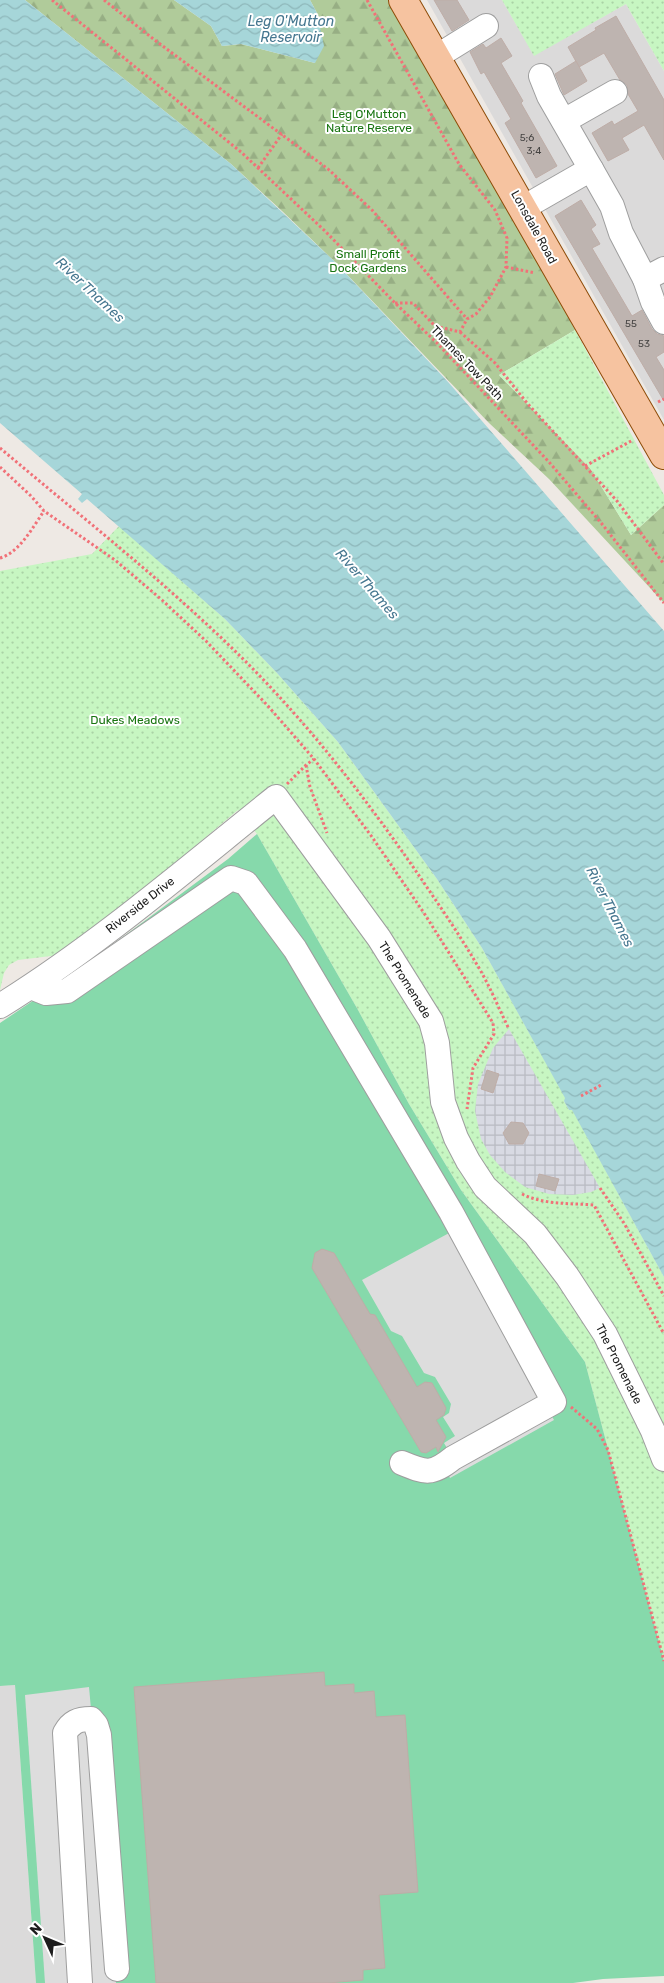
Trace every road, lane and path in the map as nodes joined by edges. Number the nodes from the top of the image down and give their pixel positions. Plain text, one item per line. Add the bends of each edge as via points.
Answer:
1 (52, 0) edge
2 (104, 0) edge
3 (367, 0) edge
4 (403, 0) edge
5 (486, 26) dead end
6 (436, 57) junction
7 (541, 76) dead end
8 (615, 92) dead end
9 (564, 121) junction
10 (282, 134) junction
11 (258, 168) junction
12 (591, 169) junction
13 (523, 208) junction
14 (506, 267) junction
15 (521, 271) dead end
16 (654, 274) edge
17 (395, 303) junction
18 (467, 319) junction
19 (664, 322) edge
20 (460, 332) junction
21 (650, 431) junction
22 (0, 448) edge
23 (664, 455) edge
24 (585, 466) junction
25 (0, 467) edge
26 (44, 511) junction
27 (0, 558) edge
28 (664, 564) edge
29 (664, 603) edge
30 (314, 759) junction
31 (306, 764) junction
32 (276, 797) junction
33 (328, 835) dead end
34 (31, 987) junction
35 (0, 1006) edge
36 (509, 1029) dead end
37 (603, 1084) dead end
38 (581, 1096) dead end
39 (466, 1113) dead end
40 (600, 1188) dead end
41 (515, 1190) dead end
42 (664, 1296) edge
43 (664, 1334) edge
44 (554, 1402) junction
45 (664, 1459) edge
46 (402, 1462) dead end
47 (664, 1661) edge
48 (117, 1969) dead end
49 (80, 1983) edge

1 - 11 path, Thames Tow Path
2 - 10 path
3 - 14 path via 459,164 495,210 506,238
4 - 6 main road, Lonsdale Road
5 - 6 street
6 - 13 main road, Lonsdale Road
7 - 9 street
8 - 9 street
9 - 12 street
10 - 11 path
10 - 18 path via 353,191
11 - 17 path, Thames Tow Path
12 - 13 street
12 - 16 street via 612,206 621,232
13 - 21 main road, Lonsdale Road
14 - 15 path
14 - 18 path via 490,298
16 - 19 street via 653,302
17 - 20 path via 413,303 435,326
17 - 29 path, Thames Tow Path via 549,462
18 - 20 path
20 - 24 path via 495,364
21 - 23 main road, Lonsdale Road
21 - 24 path
22 - 36 path via 191,610 291,709 334,759 410,862 477,963
24 - 28 path via 617,501
25 - 26 path
26 - 27 path via 26,537 7,556
26 - 30 path via 115,560 206,640
30 - 31 path
30 - 39 path via 372,836 493,1023 494,1034 473,1068
31 - 32 path
31 - 33 path via 310,787
32 - 34 street, Riverside Drive
32 - 45 street, The Promenade via 379,938 431,1021 437,1043 443,1102 468,1161 485,1187 535,1234 606,1334
34 - 35 street, Riverside Drive
34 - 44 street via 46,993 67,991 231,878 246,883 295,949 451,1212
37 - 38 path
40 - 42 path via 624,1223
41 - 43 path via 537,1200 594,1205
44 - 46 street via 439,1469 424,1471
44 - 47 path via 568,1405 597,1429 608,1450
48 - 49 street via 99,1735 91,1719 75,1720 65,1733

